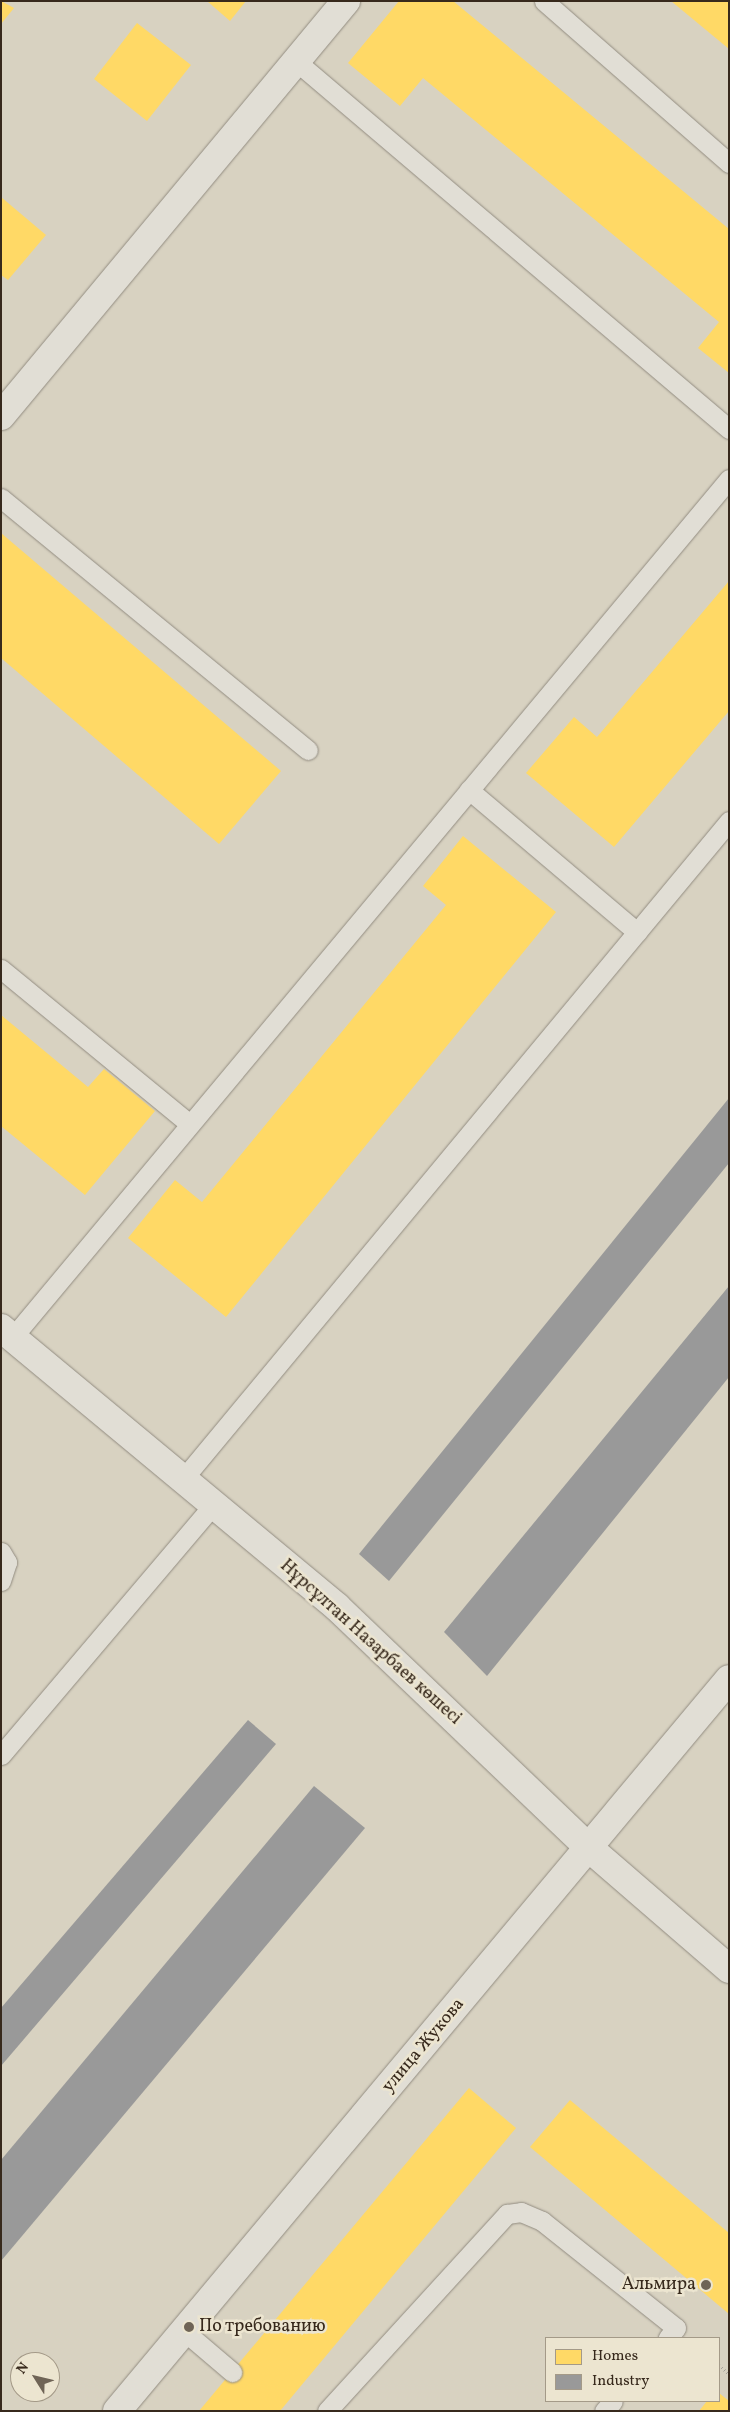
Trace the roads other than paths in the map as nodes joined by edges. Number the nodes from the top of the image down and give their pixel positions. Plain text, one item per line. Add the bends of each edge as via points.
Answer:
1 (346, 1) edge
2 (544, 1) edge
3 (297, 62) junction
4 (729, 163) edge
5 (1, 416) edge
6 (729, 429) edge
7 (729, 478) edge
8 (1, 498) edge
9 (308, 750) dead end
10 (469, 790) junction
11 (729, 821) edge
12 (637, 932) junction
13 (1, 969) edge
14 (190, 1124) junction
15 (7, 1333) edge
16 (183, 1480) junction
17 (213, 1505) junction
18 (1, 1552) edge
19 (1, 1581) edge
20 (729, 1679) edge
21 (1, 1755) edge
22 (589, 1848) junction
23 (729, 1969) edge
24 (185, 2332) junction
25 (669, 2337) edge
26 (232, 2372) dead end
27 (117, 2411) edge
28 (327, 2411) edge

1 - 3 street
2 - 4 lane
3 - 5 street
3 - 6 lane
7 - 10 lane
8 - 9 lane
10 - 12 lane
10 - 14 lane
11 - 12 lane
12 - 16 lane
13 - 14 lane
14 - 15 lane
15 - 16 street, Нұрсұлтан Назарбаев көшесі
16 - 17 street, Нұрсұлтан Назарбаев көшесі
17 - 21 lane
17 - 22 street, Нұрсұлтан Назарбаев көшесі via 337,1607
18 - 19 lane via 7,1562
20 - 22 street, улица Жукова
22 - 23 street, Нұрсұлтан Назарбаев көшесі
22 - 24 street, улица Жукова
24 - 26 lane
24 - 27 street, улица Жукова
25 - 28 lane via 676,2328 542,2221 521,2212 507,2214

